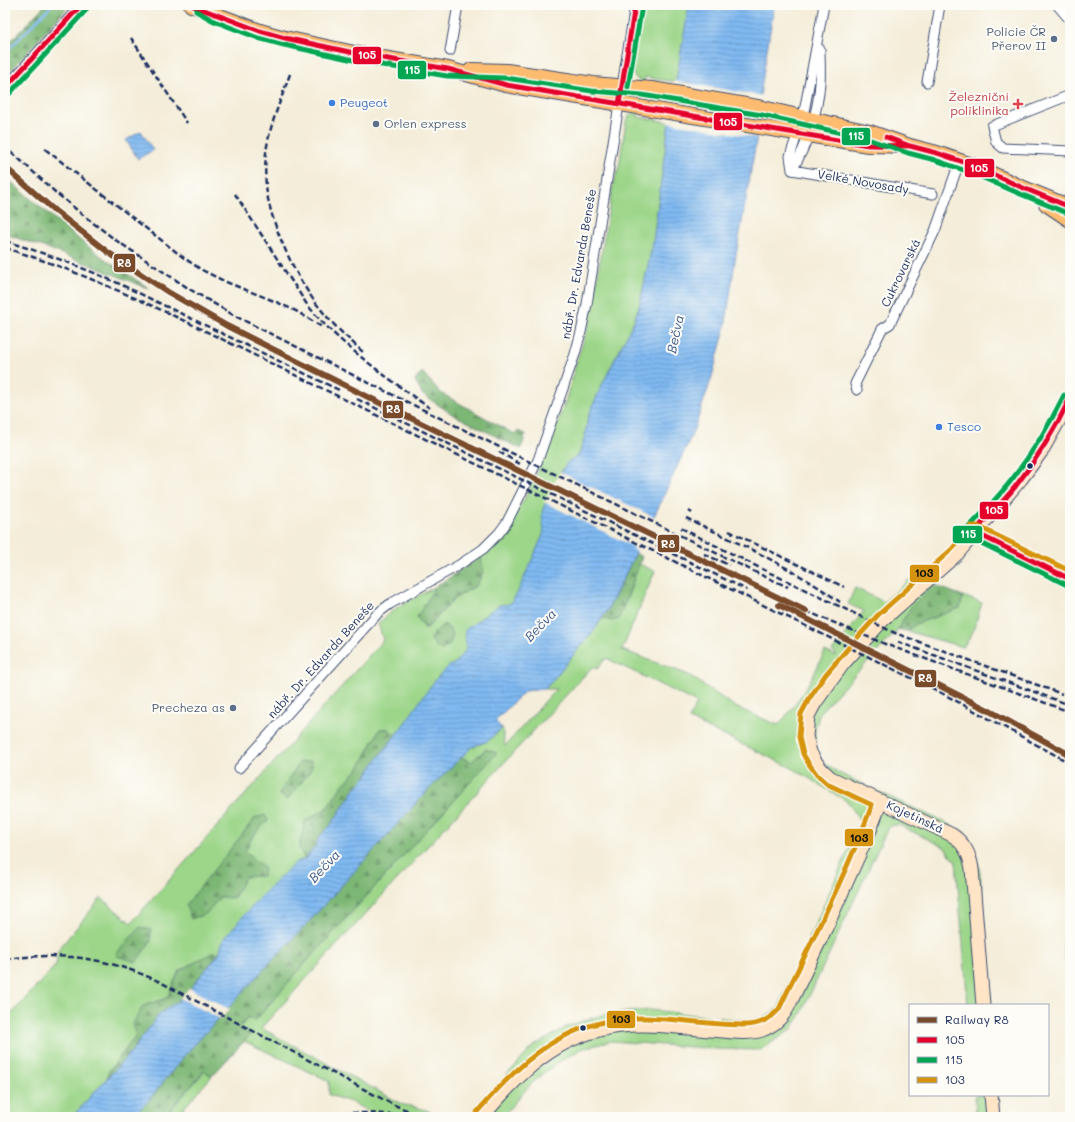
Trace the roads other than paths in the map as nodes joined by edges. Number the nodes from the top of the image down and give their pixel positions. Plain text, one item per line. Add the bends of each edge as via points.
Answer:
1 (81, 5) edge
2 (191, 5) edge
3 (200, 5) edge
4 (458, 5) edge
5 (635, 5) edge
6 (824, 5) edge
7 (940, 5) edge
8 (1058, 5) edge
9 (218, 15) junction
10 (1070, 20) edge
11 (450, 51) dead end
12 (448, 69) junction
13 (927, 82) dead end
14 (621, 86) junction
15 (5, 88) edge
16 (1070, 96) edge
17 (619, 104) junction
18 (808, 119) junction
19 (803, 134) junction
20 (910, 146) junction
21 (1070, 151) edge
22 (960, 160) junction
23 (1021, 187) junction
24 (933, 194) dead end
25 (1070, 207) edge
26 (1070, 220) edge
27 (857, 390) dead end
28 (1070, 398) edge
29 (974, 532) junction
30 (1070, 579) edge
31 (239, 768) dead end
32 (881, 801) junction
33 (983, 1004) edge
34 (991, 1096) edge
35 (482, 1117) edge
36 (993, 1117) edge

1 - 15 street
2 - 9 main road
3 - 9 main road
4 - 11 street
5 - 14 street, nábř. Dr. Edvarda Beneše
6 - 18 street, Velké Novosady via 819,32 820,83
7 - 13 street
8 - 10 street
9 - 12 main road via 298,42
12 - 14 main road via 507,71
12 - 17 main road via 506,85
14 - 17 street, nábř. Dr. Edvarda Beneše
14 - 18 main road via 763,108
16 - 21 street via 992,126 996,142 1004,148
17 - 19 main road
17 - 31 street, nábř. Dr. Edvarda Beneše via 581,332 538,460 509,518 483,549 390,604 378,614
18 - 19 street, Velké Novosady
18 - 20 main road via 870,132
19 - 20 main road via 868,144
19 - 24 street, Velké Novosady via 790,156 792,170
20 - 22 main road
22 - 23 main road
22 - 27 street, Cukrovarská via 935,231 890,324 882,329 855,384
23 - 25 main road
23 - 26 main road
28 - 29 main road, Kojetínská via 1037,458 1021,480
29 - 30 street
29 - 32 main road, Kojetínská via 957,554 884,620 843,664 808,716 806,736 810,752 822,770 832,778
32 - 33 main road, Kojetínská via 952,834 966,850 972,869
32 - 35 main road via 836,906 790,1003 773,1025 751,1032 644,1025 616,1026 595,1031 570,1040 542,1057 513,1083
34 - 36 main road

